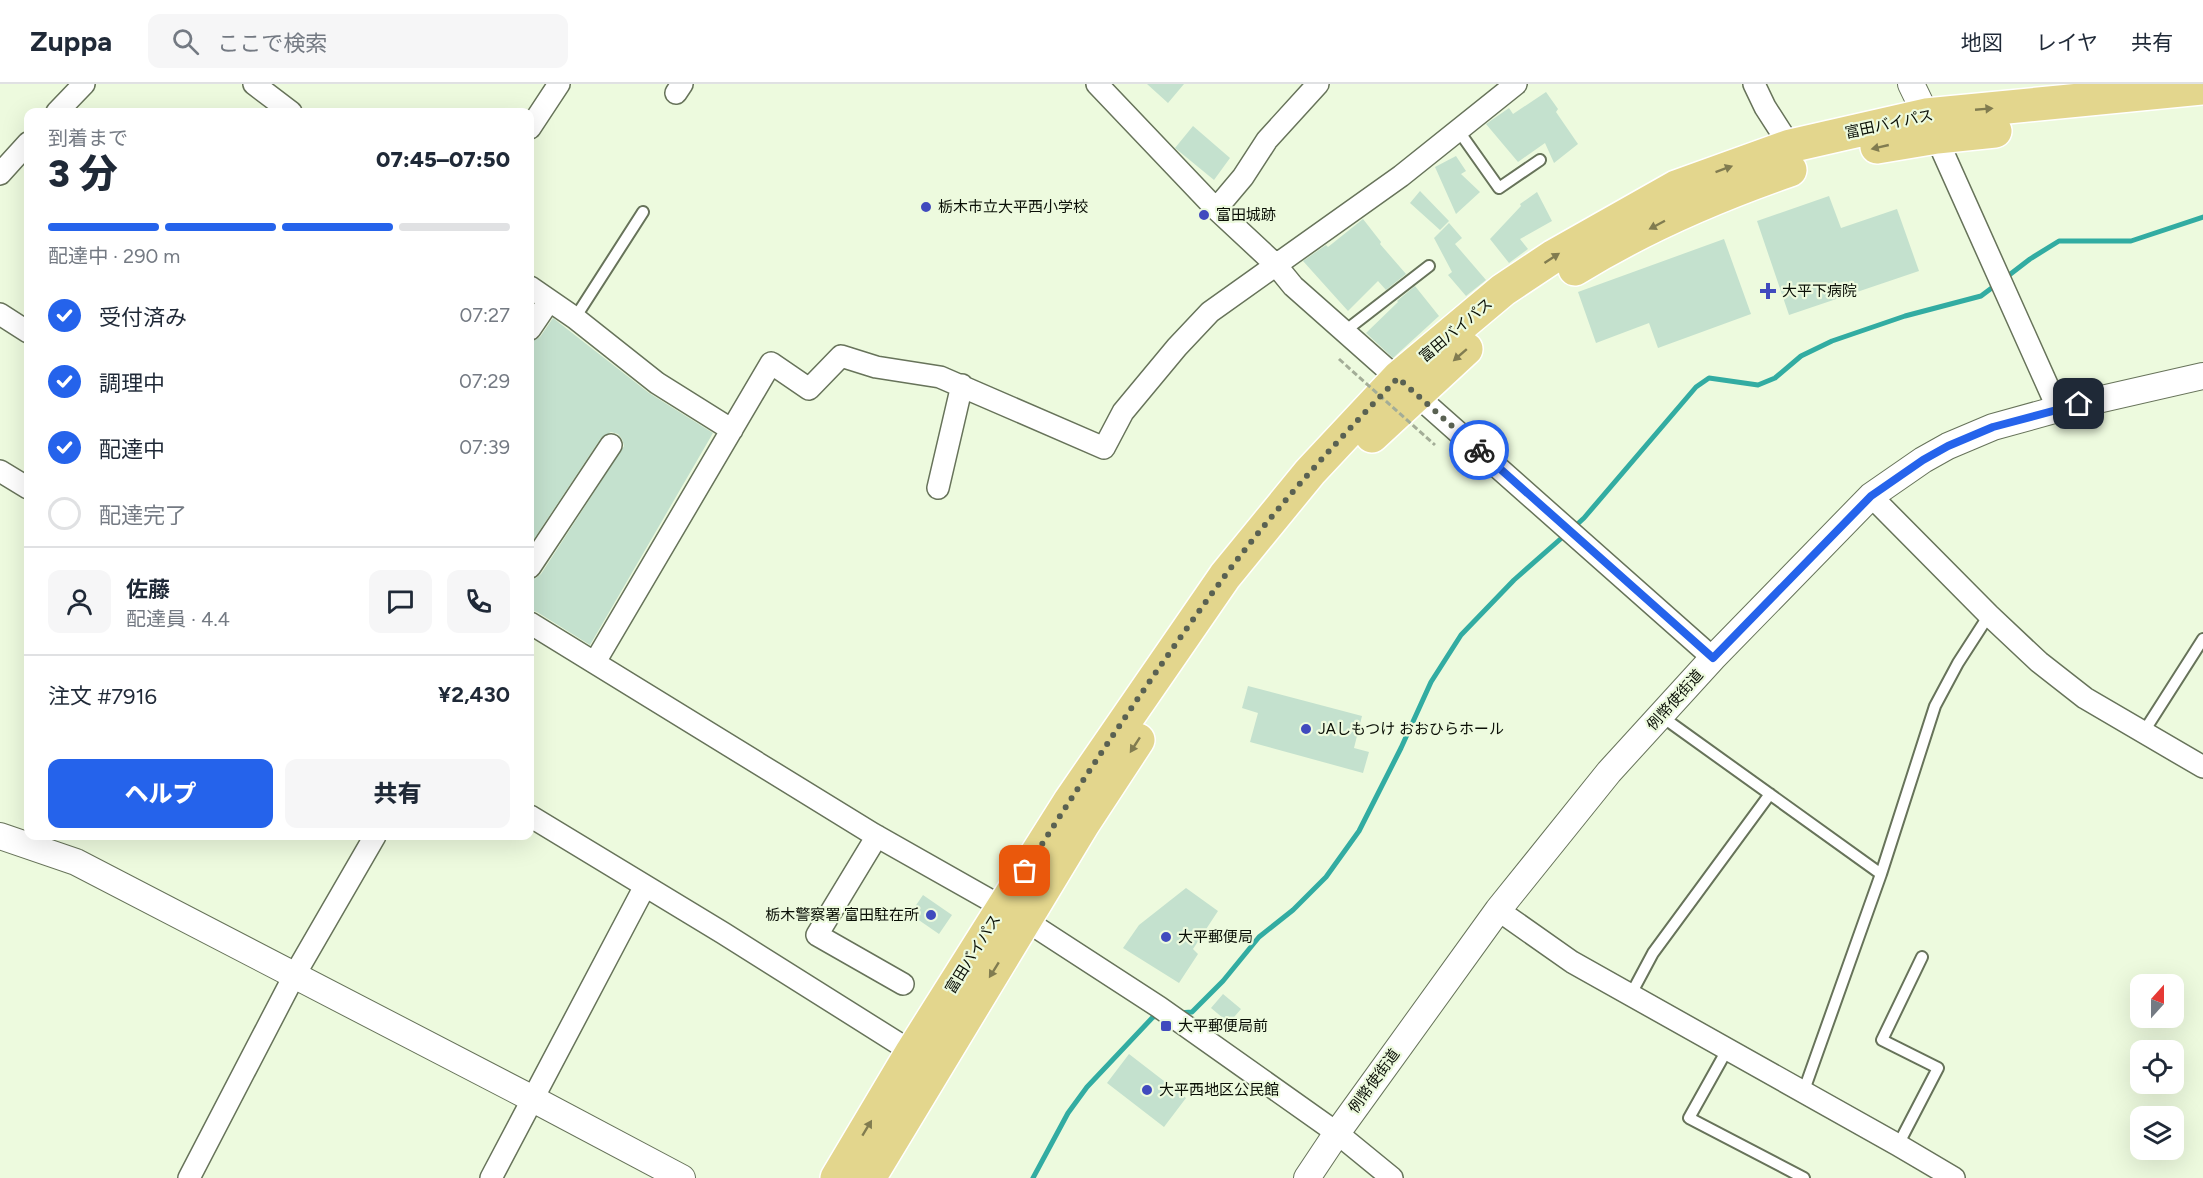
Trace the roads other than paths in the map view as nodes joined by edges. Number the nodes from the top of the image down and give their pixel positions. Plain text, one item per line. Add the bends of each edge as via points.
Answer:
1 (84, 84) edge
2 (254, 84) edge
3 (559, 84) edge
4 (1097, 84) edge
5 (1318, 84) edge
6 (1516, 84) edge
7 (1754, 84) edge
8 (1911, 84) edge
9 (2203, 88) edge
10 (61, 108) edge
11 (286, 108) edge
12 (2203, 109) edge
13 (534, 122) edge
14 (1932, 126) junction
15 (1458, 130) junction
16 (1790, 146) junction
17 (24, 147) edge
18 (1540, 160) dead end
19 (0, 174) edge
20 (1216, 209) junction
21 (644, 212) dead end
22 (1275, 264) junction
23 (1429, 266) dead end
24 (534, 290) edge
25 (549, 301) junction
26 (575, 318) junction
27 (2, 322) edge
28 (534, 323) edge
29 (24, 330) edge
30 (1345, 331) junction
31 (2203, 376) edge
32 (962, 385) junction
33 (1407, 386) junction
34 (2058, 409) junction
35 (732, 430) junction
36 (611, 445) dead end
37 (0, 471) edge
38 (24, 486) edge
39 (938, 488) dead end
40 (1871, 496) junction
41 (534, 558) edge
42 (1989, 615) junction
43 (534, 625) edge
44 (2203, 639) edge
45 (1713, 658) junction
46 (595, 662) junction
47 (1660, 716) junction
48 (2143, 733) junction
49 (2203, 767) edge
50 (1770, 794) junction
51 (534, 818) edge
52 (0, 836) edge
53 (877, 837) junction
54 (373, 840) edge
55 (1881, 874) junction
56 (645, 886) junction
57 (1498, 910) junction
58 (1014, 913) junction
59 (1922, 957) dead end
60 (294, 976) junction
61 (903, 984) dead end
62 (1630, 996) junction
63 (1727, 1050) junction
64 (912, 1052) junction
65 (1803, 1093) junction
66 (533, 1099) junction
67 (1337, 1133) junction
68 (1898, 1144) junction
69 (189, 1178) edge
70 (491, 1178) edge
71 (682, 1178) edge
72 (837, 1178) edge
73 (868, 1178) edge
74 (1307, 1178) edge
75 (1392, 1178) edge
76 (1804, 1178) edge
77 (1954, 1178) edge

1 - 10 street
2 - 11 street
3 - 13 street
4 - 20 street
5 - 20 street via 1267,140
6 - 15 street
7 - 16 street
8 - 14 street
14 -> 9 main road, 富田バイパス
12 - 14 main road, 富田バイパス
14 - 16 main road, 富田バイパス
14 -> 33 main road, 富田バイパス via 1884,145 1802,166 1684,211 1534,295
14 - 34 street
15 - 18 lane via 1499,188
15 - 22 street via 1401,176
33 -> 16 main road, 富田バイパス via 1503,290 1554,256 1676,187
17 - 19 street
20 - 22 street
21 - 26 lane
22 - 30 street via 1293,286
22 - 32 street via 1210,312 1177,347 1123,412 1104,448
23 - 30 lane
24 - 25 street
25 - 26 street
25 - 28 street
26 - 35 street via 657,383
27 - 29 street
30 - 33 street
31 - 34 street, 例幣使街道
32 - 35 street via 841,356 809,389 771,363
32 - 39 street
33 - 45 street
33 - 58 main road, 富田バイパス via 1310,472 1225,576 1070,801
34 - 40 street, 例幣使街道 via 1958,441
35 - 46 street
36 - 41 street
37 - 38 street
40 - 42 street
40 - 45 street, 例幣使街道
42 - 48 street via 2038,662 2085,698
42 - 55 lane via 1935,706
43 - 46 street
44 - 48 lane
45 - 47 street, 例幣使街道
46 - 53 street
47 - 50 lane
47 - 57 street, 例幣使街道 via 1609,772
48 - 49 street
50 - 55 lane
50 - 62 lane via 1653,953
51 - 56 street
52 - 60 street via 76,862
53 - 58 street
53 - 61 street via 817,935
54 - 60 street
55 - 65 lane
56 - 64 street
56 - 66 street
57 - 62 street via 1572,962
57 - 67 street, 例幣使街道
58 - 64 main road, 富田バイパス
58 - 67 street via 1159,1007
58 -> 73 main road, 富田バイパス via 962,1021
59 - 68 lane via 1882,1040 1938,1068
60 - 66 street
60 - 69 street
62 - 63 street
63 - 65 street
63 - 76 lane via 1689,1119
72 -> 64 main road, 富田バイパス
65 - 68 street
66 - 70 street
66 - 71 street
67 - 74 street, 例幣使街道
67 - 75 street
68 - 77 street

